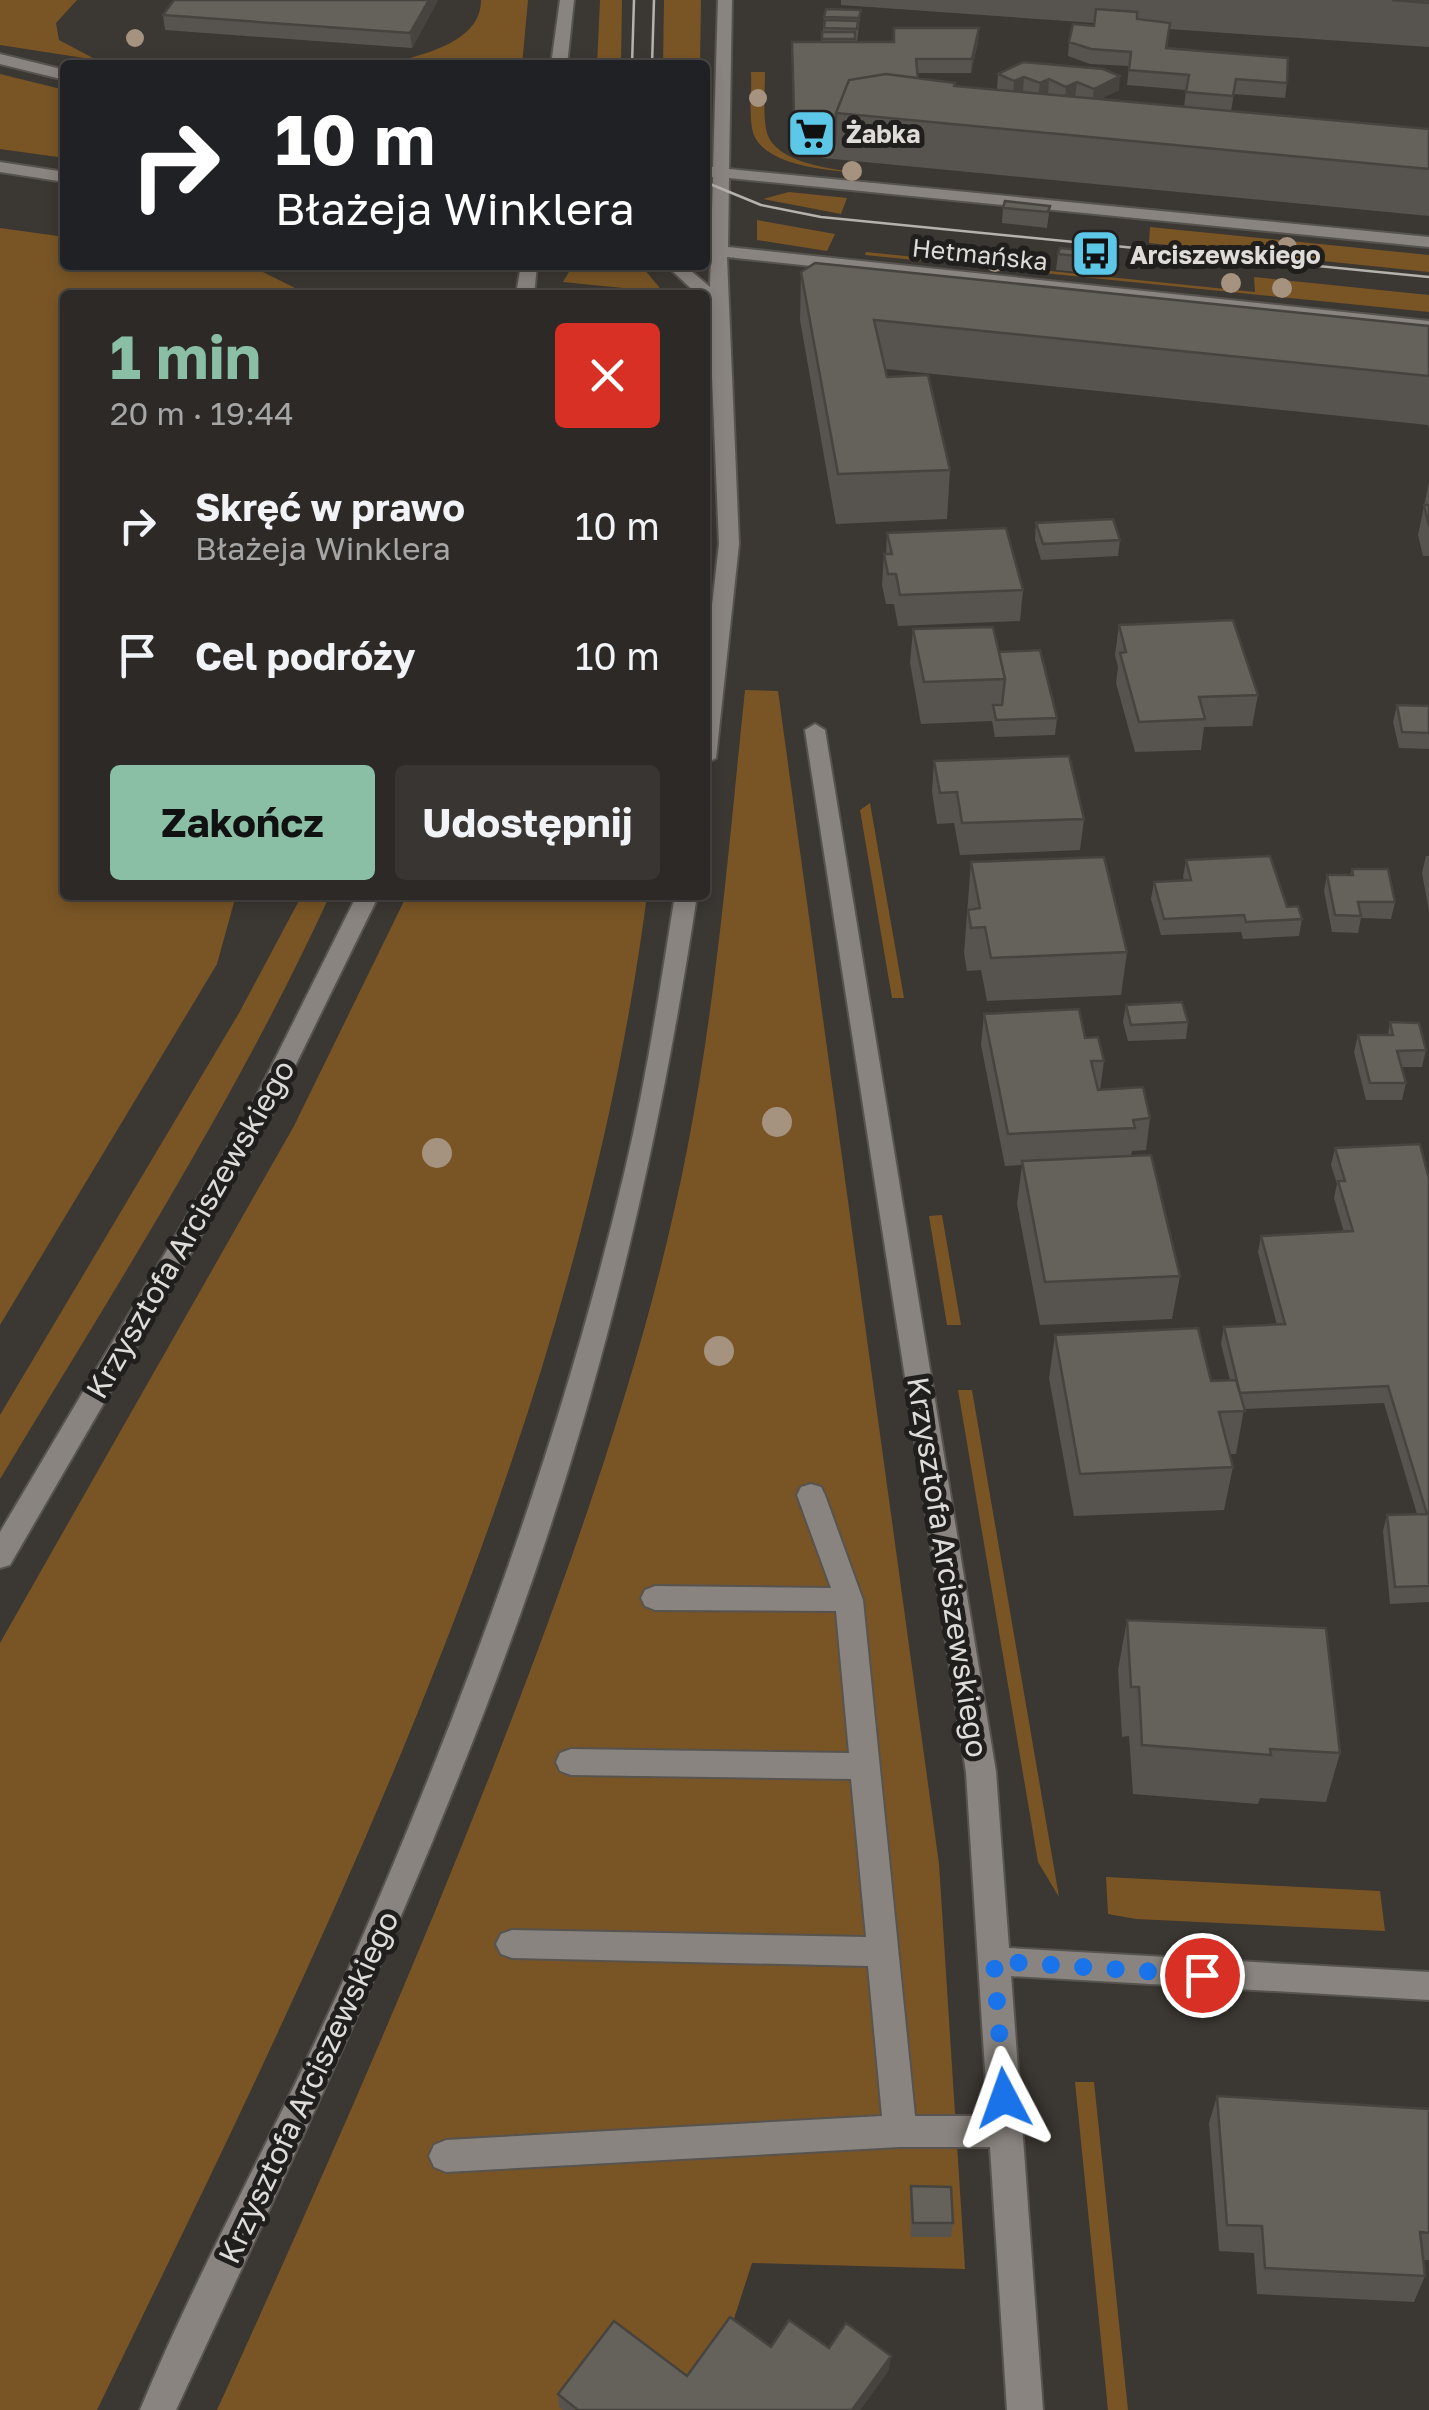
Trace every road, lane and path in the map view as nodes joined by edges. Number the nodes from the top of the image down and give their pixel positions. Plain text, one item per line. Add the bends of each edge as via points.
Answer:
1 (566, 0) edge
2 (725, 0) edge
3 (0, 59) edge
4 (560, 60) edge
5 (60, 74) edge
6 (0, 167) edge
7 (711, 174) edge
8 (60, 176) edge
9 (1429, 242) edge
10 (713, 250) edge
11 (680, 270) edge
12 (703, 290) edge
13 (710, 296) edge
14 (718, 303) junction
15 (1429, 326) edge
16 (710, 715) edge
17 (814, 730) dead end
18 (366, 900) edge
19 (685, 900) edge
20 (812, 1495) dead end
21 (0, 1557) edge
22 (656, 1598) dead end
23 (849, 1600) junction
24 (571, 1762) dead end
25 (866, 1766) junction
26 (512, 1944) dead end
27 (883, 1952) junction
28 (994, 1961) junction
29 (1429, 1986) edge
30 (900, 2131) junction
31 (1006, 2132) junction
32 (446, 2156) dead end
33 (158, 2410) edge
34 (1025, 2410) edge

1 - 4 main road
2 - 7 main road
3 - 5 main road
6 - 8 main road
7 - 9 main road, Hetmańska
7 - 10 main road
10 - 14 main road
10 - 15 main road, Hetmańska
11 - 12 main road
13 - 14 main road
14 - 16 main road via 730,544
17 - 28 main road, Krzysztofa Arciszewskiego via 980,1772
18 - 21 main road, Krzysztofa Arciszewskiego via 258,1115
19 - 33 main road, Krzysztofa Arciszewskiego via 670,1024 629,1214 529,1553 363,1973
20 - 23 main road
22 - 23 main road
23 - 25 main road
24 - 25 main road
25 - 27 main road
26 - 27 main road
27 - 30 main road
28 - 29 main road
28 - 31 main road, Krzysztofa Arciszewskiego
30 - 31 main road
30 - 32 main road
31 - 34 main road, Krzysztofa Arciszewskiego

